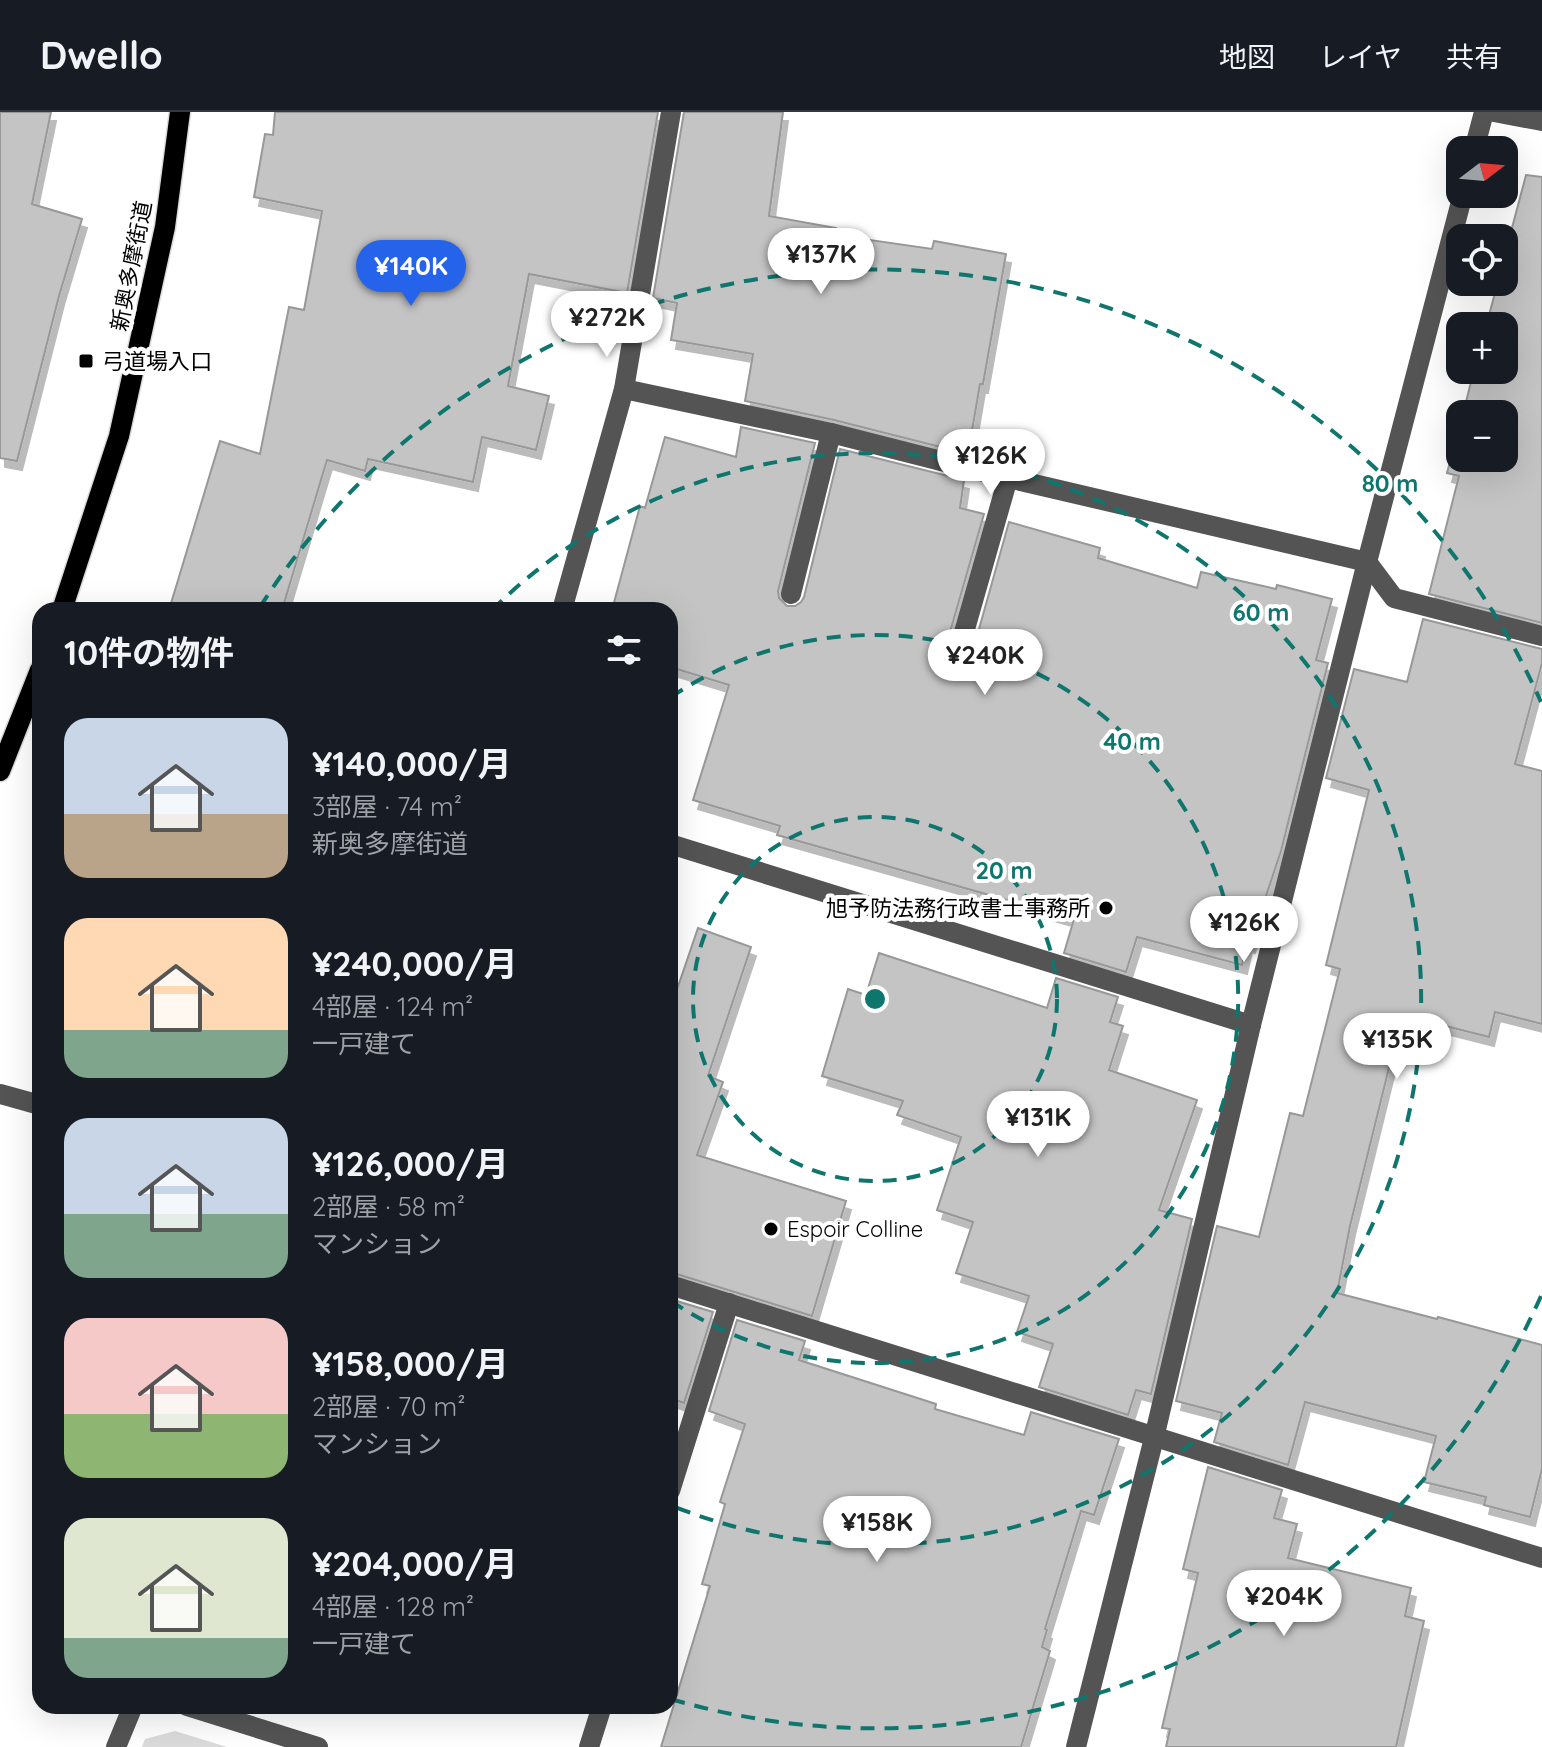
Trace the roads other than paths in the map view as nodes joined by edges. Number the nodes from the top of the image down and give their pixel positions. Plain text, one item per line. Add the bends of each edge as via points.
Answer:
1 (180, 112) edge
2 (671, 112) edge
3 (1484, 112) edge
4 (1494, 112) edge
5 (1542, 121) edge
6 (1478, 136) edge
7 (1459, 208) edge
8 (624, 389) junction
9 (831, 433) junction
10 (1008, 478) junction
11 (1367, 562) junction
12 (791, 594) dead end
13 (65, 602) edge
14 (564, 602) edge
15 (1542, 636) edge
16 (961, 643) dead end
17 (32, 690) edge
18 (0, 771) edge
19 (678, 846) edge
20 (1251, 1025) junction
21 (0, 1094) edge
22 (32, 1103) edge
23 (678, 1287) edge
24 (729, 1303) junction
25 (1154, 1438) junction
26 (678, 1466) edge
27 (1542, 1558) edge
28 (130, 1714) edge
29 (213, 1714) edge
30 (599, 1714) edge
31 (116, 1747) edge
32 (318, 1747) edge
33 (589, 1747) edge
34 (1076, 1747) edge

1 - 13 main road, 新奥多摩街道 via 165,227 119,436
2 - 8 street
3 - 6 street
4 - 5 street
7 - 11 street
8 - 9 street
8 - 14 street
9 - 10 street
9 - 12 street
10 - 11 street
10 - 16 street
11 - 15 street via 1394,598
11 - 20 street
17 - 18 main road
19 - 20 street
20 - 25 street
21 - 22 street
23 - 24 street
24 - 25 street
24 - 26 street
25 - 27 street
25 - 34 street
28 - 31 street
29 - 32 street
30 - 33 street

